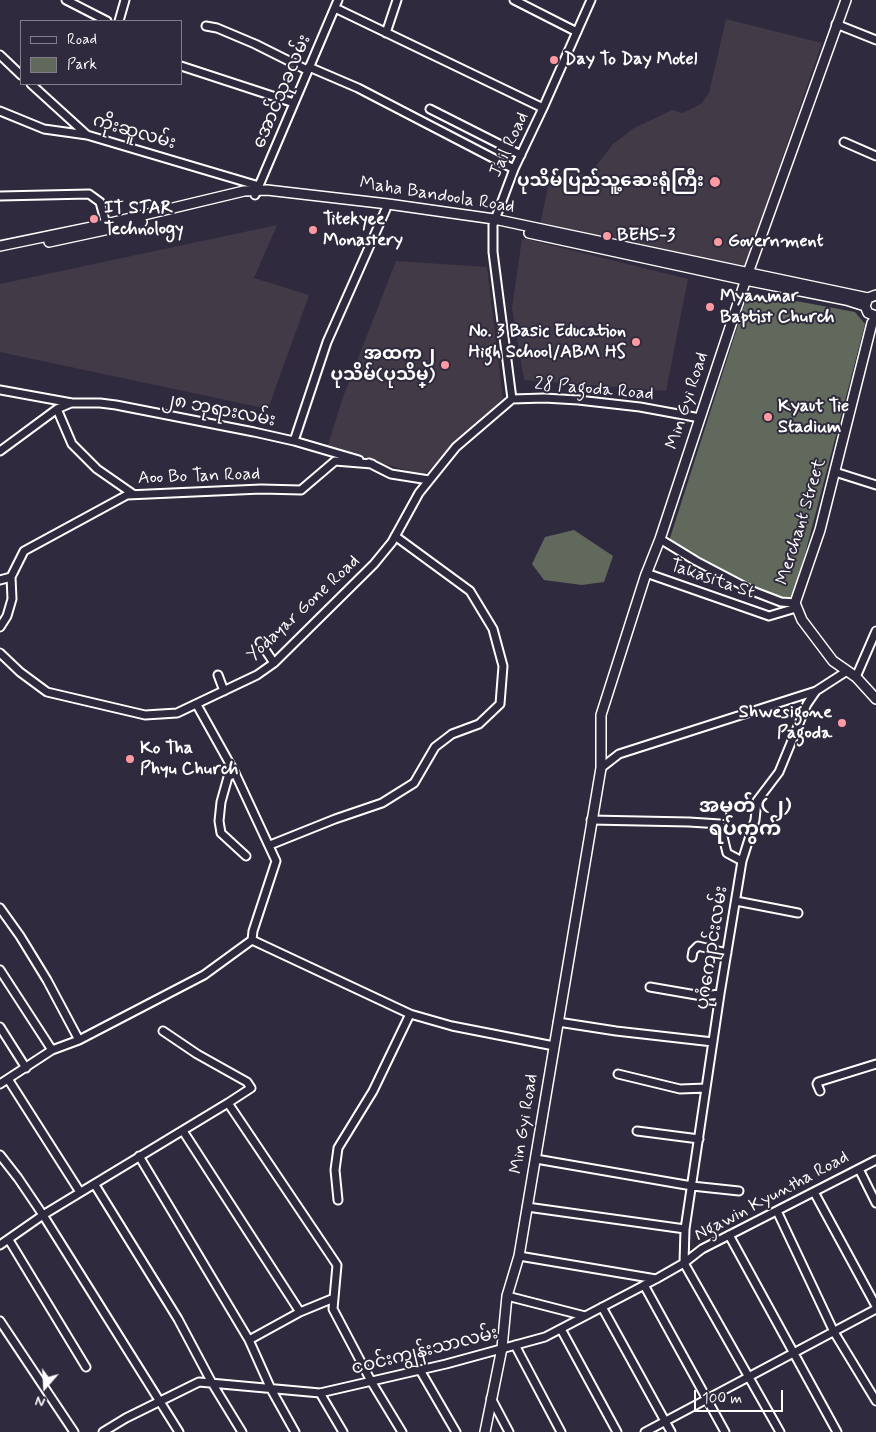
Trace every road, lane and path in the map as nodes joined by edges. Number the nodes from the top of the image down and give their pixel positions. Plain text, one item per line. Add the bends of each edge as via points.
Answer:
1 (66, 0) edge
2 (125, 0) edge
3 (338, 0) edge
4 (397, 0) edge
5 (514, 0) edge
6 (591, 0) edge
7 (846, 0) edge
8 (335, 8) junction
9 (105, 20) edge
10 (119, 20) edge
11 (836, 24) junction
12 (206, 26) dead end
13 (577, 32) junction
14 (386, 33) junction
15 (876, 40) edge
16 (0, 55) edge
17 (182, 66) edge
18 (308, 68) junction
19 (20, 74) edge
20 (32, 85) edge
21 (294, 103) junction
22 (543, 108) junction
23 (430, 109) dead end
24 (0, 111) edge
25 (88, 135) junction
26 (844, 142) dead end
27 (521, 155) junction
28 (876, 156) edge
29 (514, 169) junction
30 (257, 190) junction
31 (0, 196) edge
32 (386, 209) junction
33 (493, 222) junction
34 (107, 227) junction
35 (0, 246) edge
36 (0, 252) edge
37 (746, 277) junction
38 (872, 306) edge
39 (0, 390) edge
40 (512, 399) junction
41 (72, 403) junction
42 (57, 409) junction
43 (700, 418) junction
44 (294, 441) junction
45 (0, 451) edge
46 (372, 464) junction
47 (836, 472) junction
48 (428, 480) junction
49 (876, 485) edge
50 (133, 494) junction
51 (395, 536) junction
52 (660, 539) junction
53 (646, 573) junction
54 (11, 577) junction
55 (0, 580) edge
56 (795, 605) junction
57 (0, 628) edge
58 (876, 631) edge
59 (260, 642) dead end
60 (0, 653) edge
61 (274, 663) junction
62 (847, 671) junction
63 (218, 675) dead end
64 (856, 677) junction
65 (224, 691) junction
66 (816, 691) junction
67 (876, 699) edge
68 (197, 705) junction
69 (601, 768) junction
70 (235, 773) junction
71 (591, 820) junction
72 (270, 845) junction
73 (246, 856) dead end
74 (742, 861) junction
75 (736, 901) junction
76 (0, 908) edge
77 (798, 913) dead end
78 (252, 940) junction
79 (727, 953) junction
80 (692, 957) dead end
81 (0, 970) edge
82 (650, 987) dead end
83 (720, 994) junction
84 (410, 1014) junction
85 (558, 1022) junction
86 (0, 1027) edge
87 (163, 1031) dead end
88 (79, 1040) junction
89 (713, 1042) junction
90 (554, 1046) junction
91 (52, 1050) junction
92 (876, 1064) edge
93 (26, 1068) junction
94 (618, 1074) dead end
95 (8, 1079) junction
96 (0, 1084) edge
97 (706, 1088) junction
98 (820, 1091) dead end
99 (228, 1103) junction
100 (183, 1131) junction
101 (637, 1131) dead end
102 (699, 1139) junction
103 (0, 1156) edge
104 (139, 1156) junction
105 (536, 1159) junction
106 (876, 1160) edge
107 (859, 1169) junction
108 (95, 1185) junction
109 (692, 1186) junction
110 (739, 1190) dead end
111 (80, 1192) junction
112 (814, 1192) junction
113 (338, 1200) dead end
114 (876, 1203) edge
115 (527, 1207) junction
116 (777, 1211) junction
117 (43, 1215) junction
118 (685, 1229) junction
119 (728, 1235) junction
120 (8, 1240) junction
121 (0, 1245) edge
122 (520, 1256) junction
123 (684, 1263) junction
124 (656, 1279) junction
125 (644, 1286) junction
126 (507, 1296) junction
127 (334, 1298) junction
128 (602, 1307) junction
129 (876, 1308) edge
130 (300, 1312) junction
131 (585, 1316) junction
132 (0, 1321) edge
133 (561, 1328) junction
134 (834, 1332) junction
135 (249, 1340) junction
136 (515, 1345) junction
137 (502, 1348) junction
138 (793, 1354) junction
139 (86, 1366) dead end
140 (420, 1370) junction
141 (748, 1377) junction
142 (371, 1381) junction
143 (212, 1383) junction
144 (271, 1389) junction
145 (320, 1393) junction
146 (491, 1398) junction
147 (706, 1400) junction
148 (876, 1401) edge
149 (160, 1403) junction
150 (665, 1421) junction
151 (74, 1432) edge
152 (103, 1432) edge
153 (180, 1432) edge
154 (242, 1432) edge
155 (295, 1432) edge
156 (343, 1432) edge
157 (402, 1432) edge
158 (456, 1432) edge
159 (485, 1432) edge
160 (509, 1432) edge
161 (561, 1432) edge
162 (617, 1432) edge
163 (645, 1432) edge
164 (671, 1432) edge
165 (725, 1432) edge
166 (780, 1432) edge
167 (837, 1432) edge

1 - 9 street
2 - 10 street
3 - 8 street, အောင်သုခလမ်း
4 - 14 street
5 - 13 street
6 - 13 street, Jail Road
7 - 11 main road, Min Gyi Road
8 - 14 street
8 - 18 street, အောင်သုခလမ်း
11 - 15 street
11 - 37 main road, Min Gyi Road
12 - 18 street
13 - 22 street, Jail Road
14 - 22 street
16 - 19 street
17 - 21 street
18 - 21 street, အောင်သုခလမ်း
18 - 29 street via 358,88
20 - 25 street
21 - 30 street, အောင်သုခလမ်း
22 - 27 street, Jail Road
23 - 27 street
24 - 25 street, ကိုးဆူလမ်း via 44,129
25 - 30 street, ကိုးဆူလမ်း
26 - 28 street
27 - 29 street, Jail Road
29 - 33 street, Jail Road
30 - 32 main road, Maha Bandoola Road
30 - 33 main road, Maha Bandoola Road via 388,204
30 - 34 main road, Maha Bandoola Road
31 - 34 street via 89,194 100,202
32 - 33 main road, Maha Bandoola Road
32 - 44 street via 327,342
33 - 37 main road, Maha Bandoola Road
33 - 40 street, Jail Road via 493,252
34 - 35 main road, Maha Bandoola Road
34 - 36 main road, Maha Bandoola Road
37 - 38 main road, Maha Bandoola Road
37 - 43 main road, Min Gyi Road
38 - 47 main road, Merchant Street
39 - 41 street, ၂၈ ဘုရားလမ်း
40 - 43 street, 28 Pagoda Road via 587,401
40 - 48 street, 28 Pagoda Road via 456,447
41 - 42 street
41 - 44 street, ၂၈ ဘုရားလမ်း via 100,403
42 - 45 street
42 - 50 street via 72,444 97,469
43 - 52 main road, Min Gyi Road
44 - 46 street, ၂၈ ဘုရားလမ်း
46 - 48 street, ၂၈ ဘုရားလမ်း via 391,474
46 - 50 street, Aoo Bo Tan Road via 335,461 301,490
47 - 49 street
47 - 56 main road, Merchant Street
48 - 51 street, Yodayar Gone Road
50 - 54 street, Aoo Bo Tan Road via 24,551
51 - 61 street, Yodayar Gone Road via 374,564
51 - 72 street via 470,591 493,629 503,666 500,704 479,724 452,734 434,746 414,783 382,803
52 - 53 main road, Min Gyi Road
52 - 56 street via 755,592
53 - 56 street, Takasita St via 769,616
53 - 69 main road, Min Gyi Road via 601,715
54 - 55 street
54 - 57 street, Aoo Bo Tan Road via 12,599 8,616
56 - 62 main road, Merchant Street via 802,620 833,661
58 - 64 street
59 - 61 street
60 - 68 street, Yodayar Gone Road via 47,692 145,716 176,713
61 - 65 street, Yodayar Gone Road via 258,675
62 - 64 main road, Merchant Street
62 - 66 street, ပုဂံကျောင်းလမ်း
63 - 65 street
64 - 67 main road, Merchant Street
65 - 68 street, Yodayar Gone Road
66 - 69 street via 619,754
66 - 74 street, ပုဂံကျောင်းလမ်း via 807,704 780,772 757,800 755,820
68 - 70 street
69 - 71 main road, Min Gyi Road
70 - 72 street
70 - 73 street via 228,777 219,821 222,833
71 - 74 street via 720,824 727,853
71 - 85 main road, Min Gyi Road
72 - 78 street via 276,861
74 - 75 street, ပုဂံကျောင်းလမ်း
75 - 77 street
75 - 79 street, ပုဂံကျောင်းလမ်း
76 - 88 street via 47,980
78 - 84 street
78 - 88 street via 204,975
79 - 80 street via 698,946
79 - 83 street, ပုဂံကျောင်းလမ်း
81 - 91 street
82 - 83 street via 702,996
83 - 89 street, ပုဂံကျောင်းလမ်း
84 - 90 street via 452,1026
84 - 113 street via 374,1091 338,1148 335,1170
85 - 89 street
85 - 90 main road, Min Gyi Road
86 - 93 street
87 - 99 street via 196,1054 247,1082 251,1088
88 - 91 street
89 - 97 street, ပုဂံကျောင်းလမ်း
90 - 105 main road, Min Gyi Road
91 - 93 street
92 - 98 street via 818,1082
93 - 95 street
94 - 97 street via 680,1089
95 - 96 street
95 - 111 street
97 - 102 street, ပုဂံကျောင်းလမ်း
99 - 100 street
99 - 127 street via 336,1264
100 - 104 street
100 - 130 street
101 - 102 street
102 - 109 street, ပုဂံကျောင်းလမ်း
103 - 117 street
104 - 108 street
104 - 135 street
105 - 109 street
105 - 115 main road, Min Gyi Road
106 - 107 street, Ngawin Kyuntha Road
107 - 112 street, Ngawin Kyuntha Road
107 - 114 street
108 - 111 street
108 - 143 street via 178,1320
109 - 110 street
109 - 118 street, ပုဂံကျောင်းလမ်း
111 - 117 street
112 - 116 street, Ngawin Kyuntha Road
112 - 129 street
115 - 118 street
115 - 122 main road, Min Gyi Road
116 - 119 street, Ngawin Kyuntha Road
116 - 134 street
117 - 120 street
117 - 149 street
118 - 123 street, ပုဂံကျောင်းလမ်း
119 - 123 street, Ngawin Kyuntha Road
119 - 138 street
120 - 121 street
120 - 139 street
122 - 124 street
122 - 126 main road, Min Gyi Road
123 - 124 street, ငဝင်းကျွန်းသာလမ်း
123 - 141 street
124 - 125 street, ငဝင်းကျွန်းသာလမ်း
125 - 128 street, ငဝင်းကျွန်းသာလမ်း
125 - 147 street
126 - 131 street
126 - 137 main road, Min Gyi Road
127 - 130 street
127 - 142 street via 333,1309
128 - 131 street, ငဝင်းကျွန်းသာလမ်း
128 - 150 street
129 - 134 street
130 - 135 street
131 - 133 street, ငဝင်းကျွန်းသာလမ်း
132 - 151 street
133 - 136 street, ငဝင်းကျွန်းသာလမ်း
133 - 162 street
134 - 138 street
134 - 148 street
135 - 144 street
136 - 137 street, ငဝင်းကျွန်းသာလမ်း
136 - 161 street
137 - 140 street, ငဝင်းကျွန်းသာလမ်း
137 - 146 main road, Min Gyi Road
138 - 141 street
138 - 167 street
140 - 142 street, ငဝင်းကျွန်းသာလမ်း
140 - 158 street
141 - 147 street
141 - 166 street
142 - 145 street, ငဝင်းကျွန်းသာလမ်း
142 - 157 street
143 - 144 street, ငဝင်းကျွန်းသာလမ်း
143 - 149 street, ငဝင်းကျွန်းသာလမ်း via 199,1382
143 - 154 street
144 - 145 street, ငဝင်းကျွန်းသာလမ်း
144 - 155 street
145 - 156 street
146 - 159 main road, Min Gyi Road
146 - 160 street
147 - 150 street
147 - 165 street
149 - 152 street, ငဝင်းကျွန်းသာလမ်း
149 - 153 street
150 - 163 street
150 - 164 street

